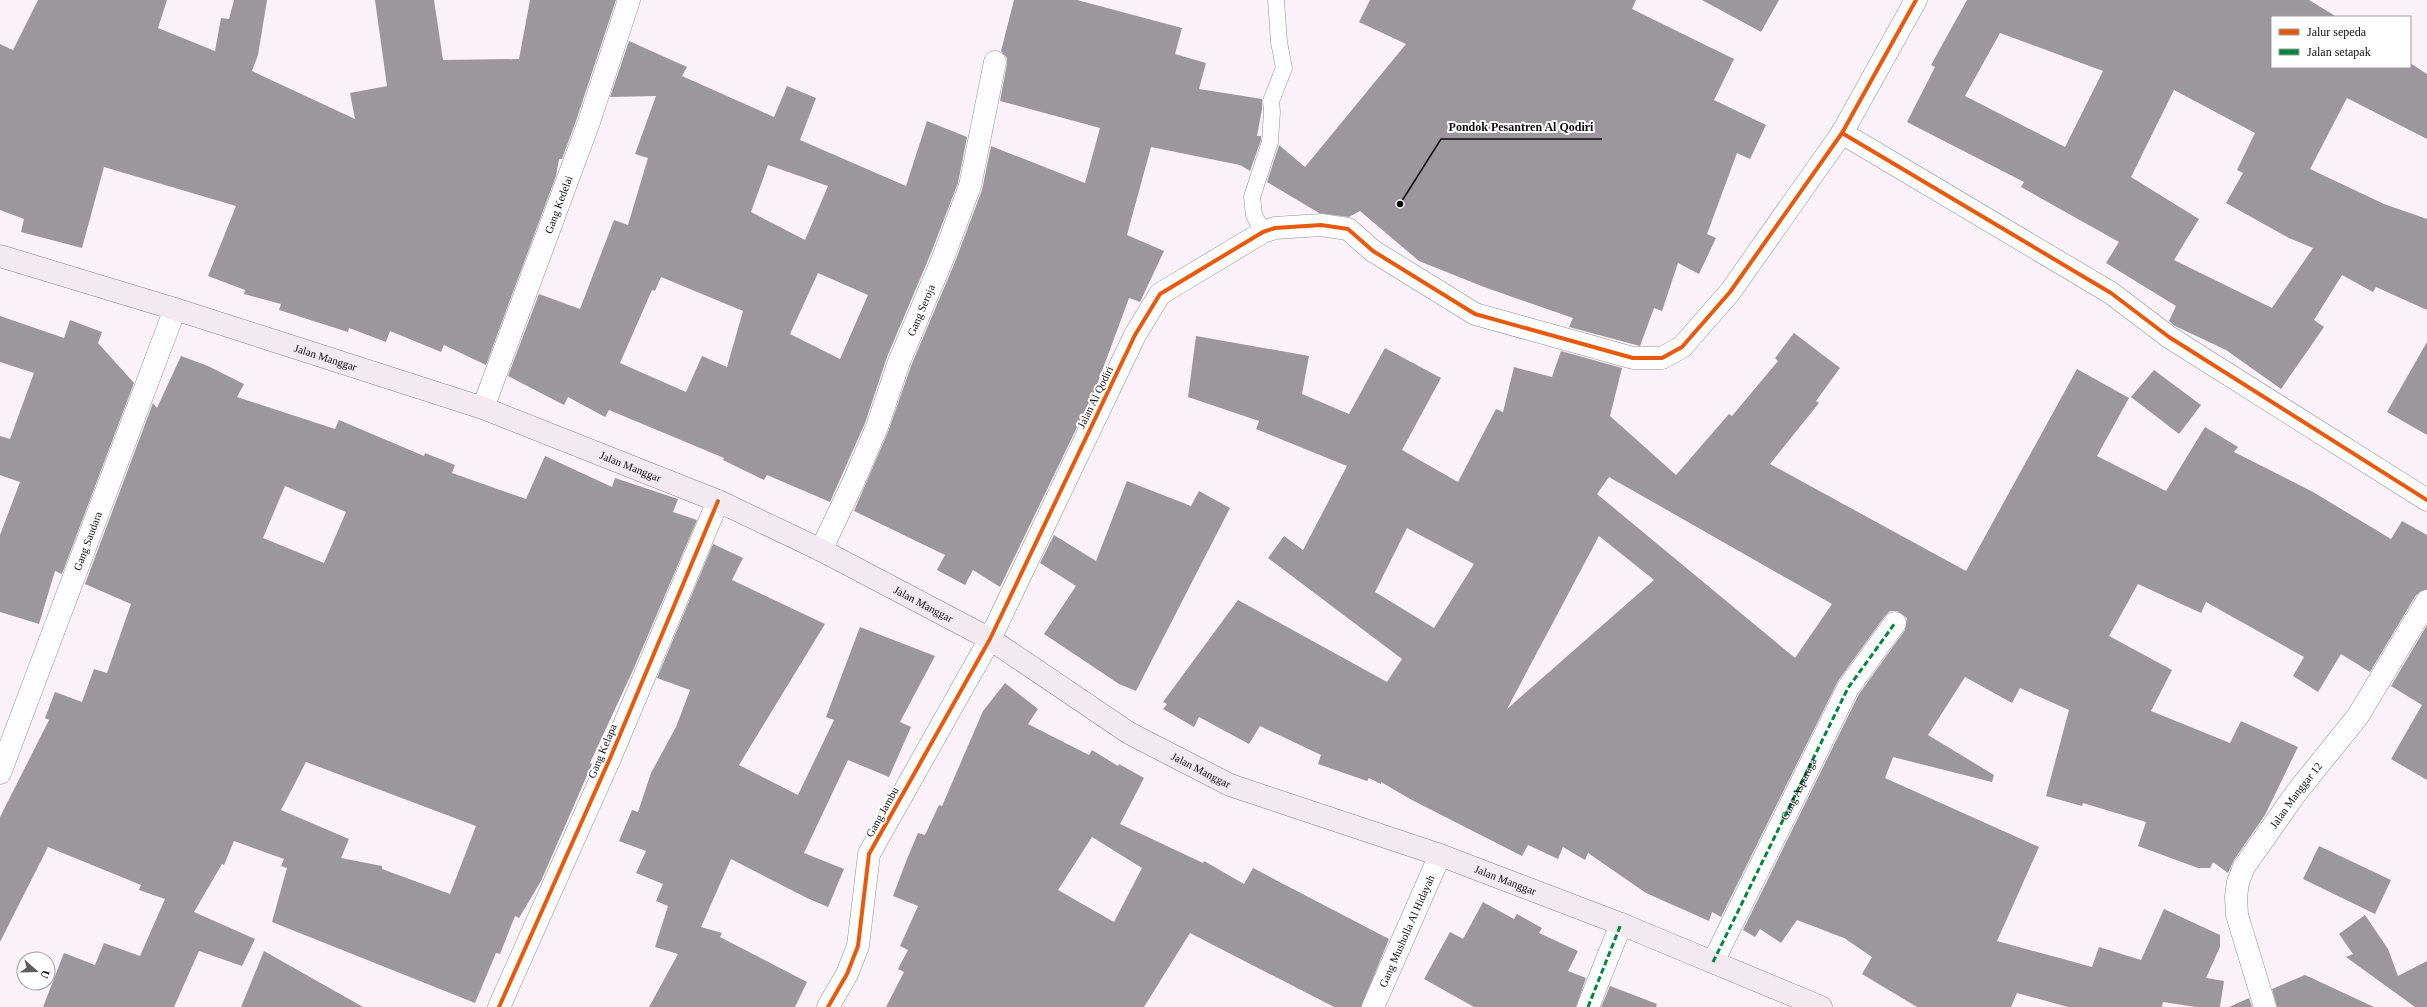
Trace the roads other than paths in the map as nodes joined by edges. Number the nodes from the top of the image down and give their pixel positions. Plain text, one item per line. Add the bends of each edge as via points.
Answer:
1 (629, 0) edge
2 (1276, 0) edge
3 (1916, 0) edge
4 (995, 62) dead end
5 (1842, 132) junction
6 (1263, 232) junction
7 (0, 256) edge
8 (175, 309) junction
9 (484, 408) junction
10 (2427, 500) edge
11 (718, 501) junction
12 (820, 550) junction
13 (2427, 601) edge
14 (1895, 623) dead end
15 (990, 639) junction
16 (0, 773) edge
17 (1440, 855) junction
18 (1621, 924) junction
19 (1713, 962) junction
20 (499, 1007) edge
21 (828, 1007) edge
22 (1373, 1007) edge
23 (1588, 1007) edge
24 (1821, 1007) edge
25 (2265, 1007) edge

1 - 9 street, Gang Kedelai via 589,122
2 - 6 lane via 1284,68 1271,101 1270,142 1252,197 1254,215
3 - 5 street, Jalan Al Qodiri
4 - 12 street, Gang Seroja via 970,186 899,362 877,427
5 - 6 street, Jalan Al Qodiri via 1730,292 1682,347 1662,358 1633,358 1475,314 1373,251 1348,229 1321,225 1284,227
5 - 10 street via 2111,293 2169,337
6 - 15 street, Jalan Al Qodiri via 1160,294 1135,335
7 - 8 main road, Jalan Manggar
8 - 9 main road, Jalan Manggar
8 - 16 street, Gang Saudara
9 - 11 main road, Jalan Manggar
11 - 12 main road, Jalan Manggar
11 - 20 street, Gang Kelapa via 611,756
12 - 15 main road, Jalan Manggar
13 - 25 street, Jalan Manggar 12 via 2358,716 2296,793 2244,867 2238,882 2237,915
14 - 19 street, Gang Asparaga via 1848,688
15 - 17 main road, Jalan Manggar via 1129,733 1230,785
15 - 21 street, Gang Jambu via 869,854 858,946 847,974
17 - 18 main road, Jalan Manggar
17 - 22 street, Gang Musholla Al Hidayah
18 - 19 main road, Jalan Manggar
18 - 23 street
19 - 24 main road, Jalan Manggar

